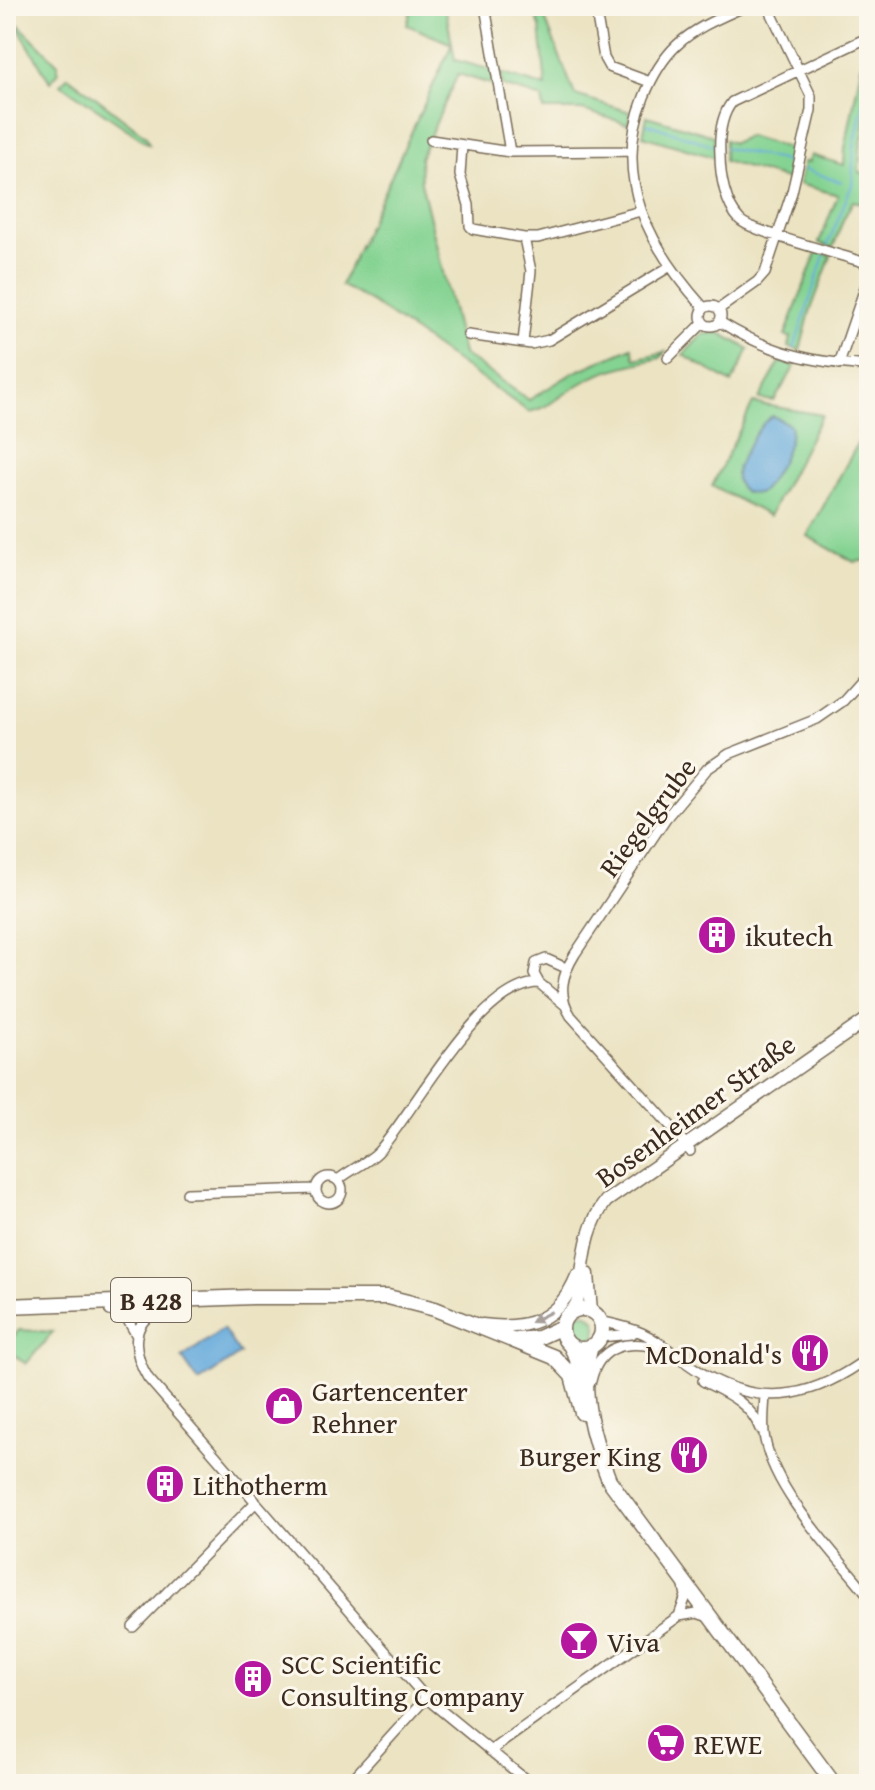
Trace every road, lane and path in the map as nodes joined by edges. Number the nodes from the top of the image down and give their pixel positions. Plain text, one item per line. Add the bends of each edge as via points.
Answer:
1 (485, 6) edge
2 (595, 6) edge
3 (746, 6) edge
4 (768, 6) edge
5 (869, 37) edge
6 (799, 69) junction
7 (650, 82) junction
8 (431, 140) dead end
9 (462, 145) junction
10 (631, 151) junction
11 (510, 152) junction
12 (641, 211) junction
13 (778, 235) junction
14 (524, 238) junction
15 (869, 264) edge
16 (669, 267) junction
17 (869, 276) edge
18 (704, 308) junction
19 (719, 309) junction
20 (720, 322) junction
21 (703, 323) junction
22 (468, 335) dead end
23 (523, 342) junction
24 (668, 358) dead end
25 (839, 364) junction
26 (869, 366) edge
27 (869, 672) edge
28 (566, 968) junction
29 (539, 983) junction
30 (565, 1005) junction
31 (869, 1018) edge
32 (869, 1026) edge
33 (688, 1148) junction
34 (338, 1180) junction
35 (315, 1189) junction
36 (187, 1193) dead end
37 (583, 1262) junction
38 (296, 1298) junction
39 (6, 1308) edge
40 (163, 1309) junction
41 (110, 1311) junction
42 (572, 1311) junction
43 (596, 1316) junction
44 (471, 1324) junction
45 (562, 1327) junction
46 (138, 1338) junction
47 (516, 1342) junction
48 (595, 1342) junction
49 (568, 1343) junction
50 (667, 1350) junction
51 (869, 1357) edge
52 (765, 1396) junction
53 (586, 1414) junction
54 (765, 1442) junction
55 (255, 1503) junction
56 (683, 1581) junction
57 (869, 1596) edge
58 (679, 1616) junction
59 (709, 1617) junction
60 (133, 1627) dead end
61 (426, 1698) junction
62 (490, 1751) junction
63 (348, 1784) edge
64 (531, 1784) edge
65 (834, 1784) edge

1 - 11 street
2 - 7 street via 609,67
3 - 7 street via 689,35
4 - 6 street
5 - 6 street
6 - 13 street via 811,110
6 - 13 street via 732,102 722,126 720,167 733,211 744,223
7 - 10 street
8 - 9 street
9 - 11 street
9 - 14 street via 460,175 470,226
10 - 11 street
10 - 12 street
12 - 14 street
12 - 16 street
13 - 15 street
13 - 19 street via 762,277
14 - 23 street via 531,271
16 - 18 street
16 - 23 street via 549,340
17 - 25 street
18 - 19 street
18 - 21 street
19 - 20 street
20 - 21 street
20 - 25 street via 772,349
21 - 24 street
22 - 23 street
25 - 26 street
27 - 28 street, Riegelgrube via 843,701 817,719 729,754 707,769 666,818
28 - 29 street via 546,959 536,963
28 - 30 street
29 - 30 street
29 - 34 street via 510,993 472,1025 375,1155
30 - 33 street
31 - 33 street, Bosenheimer Straße
32 - 33 street, Bosenheimer Straße
33 - 37 street, Bosenheimer Straße via 606,1201 590,1226
33 - 43 street, Bosenheimer Straße via 616,1200 597,1228 588,1293
34 - 35 street via 323,1178
34 - 35 street via 342,1191 333,1203 319,1199
35 - 36 street
37 - 42 street, Bosenheimer Straße
37 -> 44 street via 565,1299 541,1319 509,1327
38 - 39 main road, B 428
38 - 40 main road, B 428
38 - 44 main road, B 428 via 388,1297
39 - 41 main road, B 428
40 - 41 main road, B 428
40 - 46 street via 142,1320
41 - 46 street via 126,1317
42 - 43 main road via 585,1309
42 - 45 main road
43 - 48 main road
43 - 50 street via 638,1331
44 - 47 main road, B 428
45 - 47 main road
45 - 49 main road
46 - 55 street via 139,1361 148,1378
47 - 49 main road, B 428
47 - 53 main road, B 428 via 554,1357 568,1369
48 - 49 main road via 580,1348
48 - 50 street via 630,1333
48 - 53 main road, B 428 via 586,1375
49 - 53 main road, B 428 via 577,1359
50 - 52 street via 709,1378
50 - 53 street via 641,1343 610,1350 593,1370
50 - 54 street via 703,1382 742,1403 756,1418
51 - 52 street via 821,1386
52 - 54 street
53 - 56 main road, B 428 via 609,1480
54 - 57 street via 779,1480
55 - 60 street
55 - 61 street
56 - 58 street via 686,1596
56 - 59 main road, B 428
58 - 59 street
58 - 62 street
59 - 65 main road, B 428
61 - 62 street
61 - 63 street
62 - 64 street

